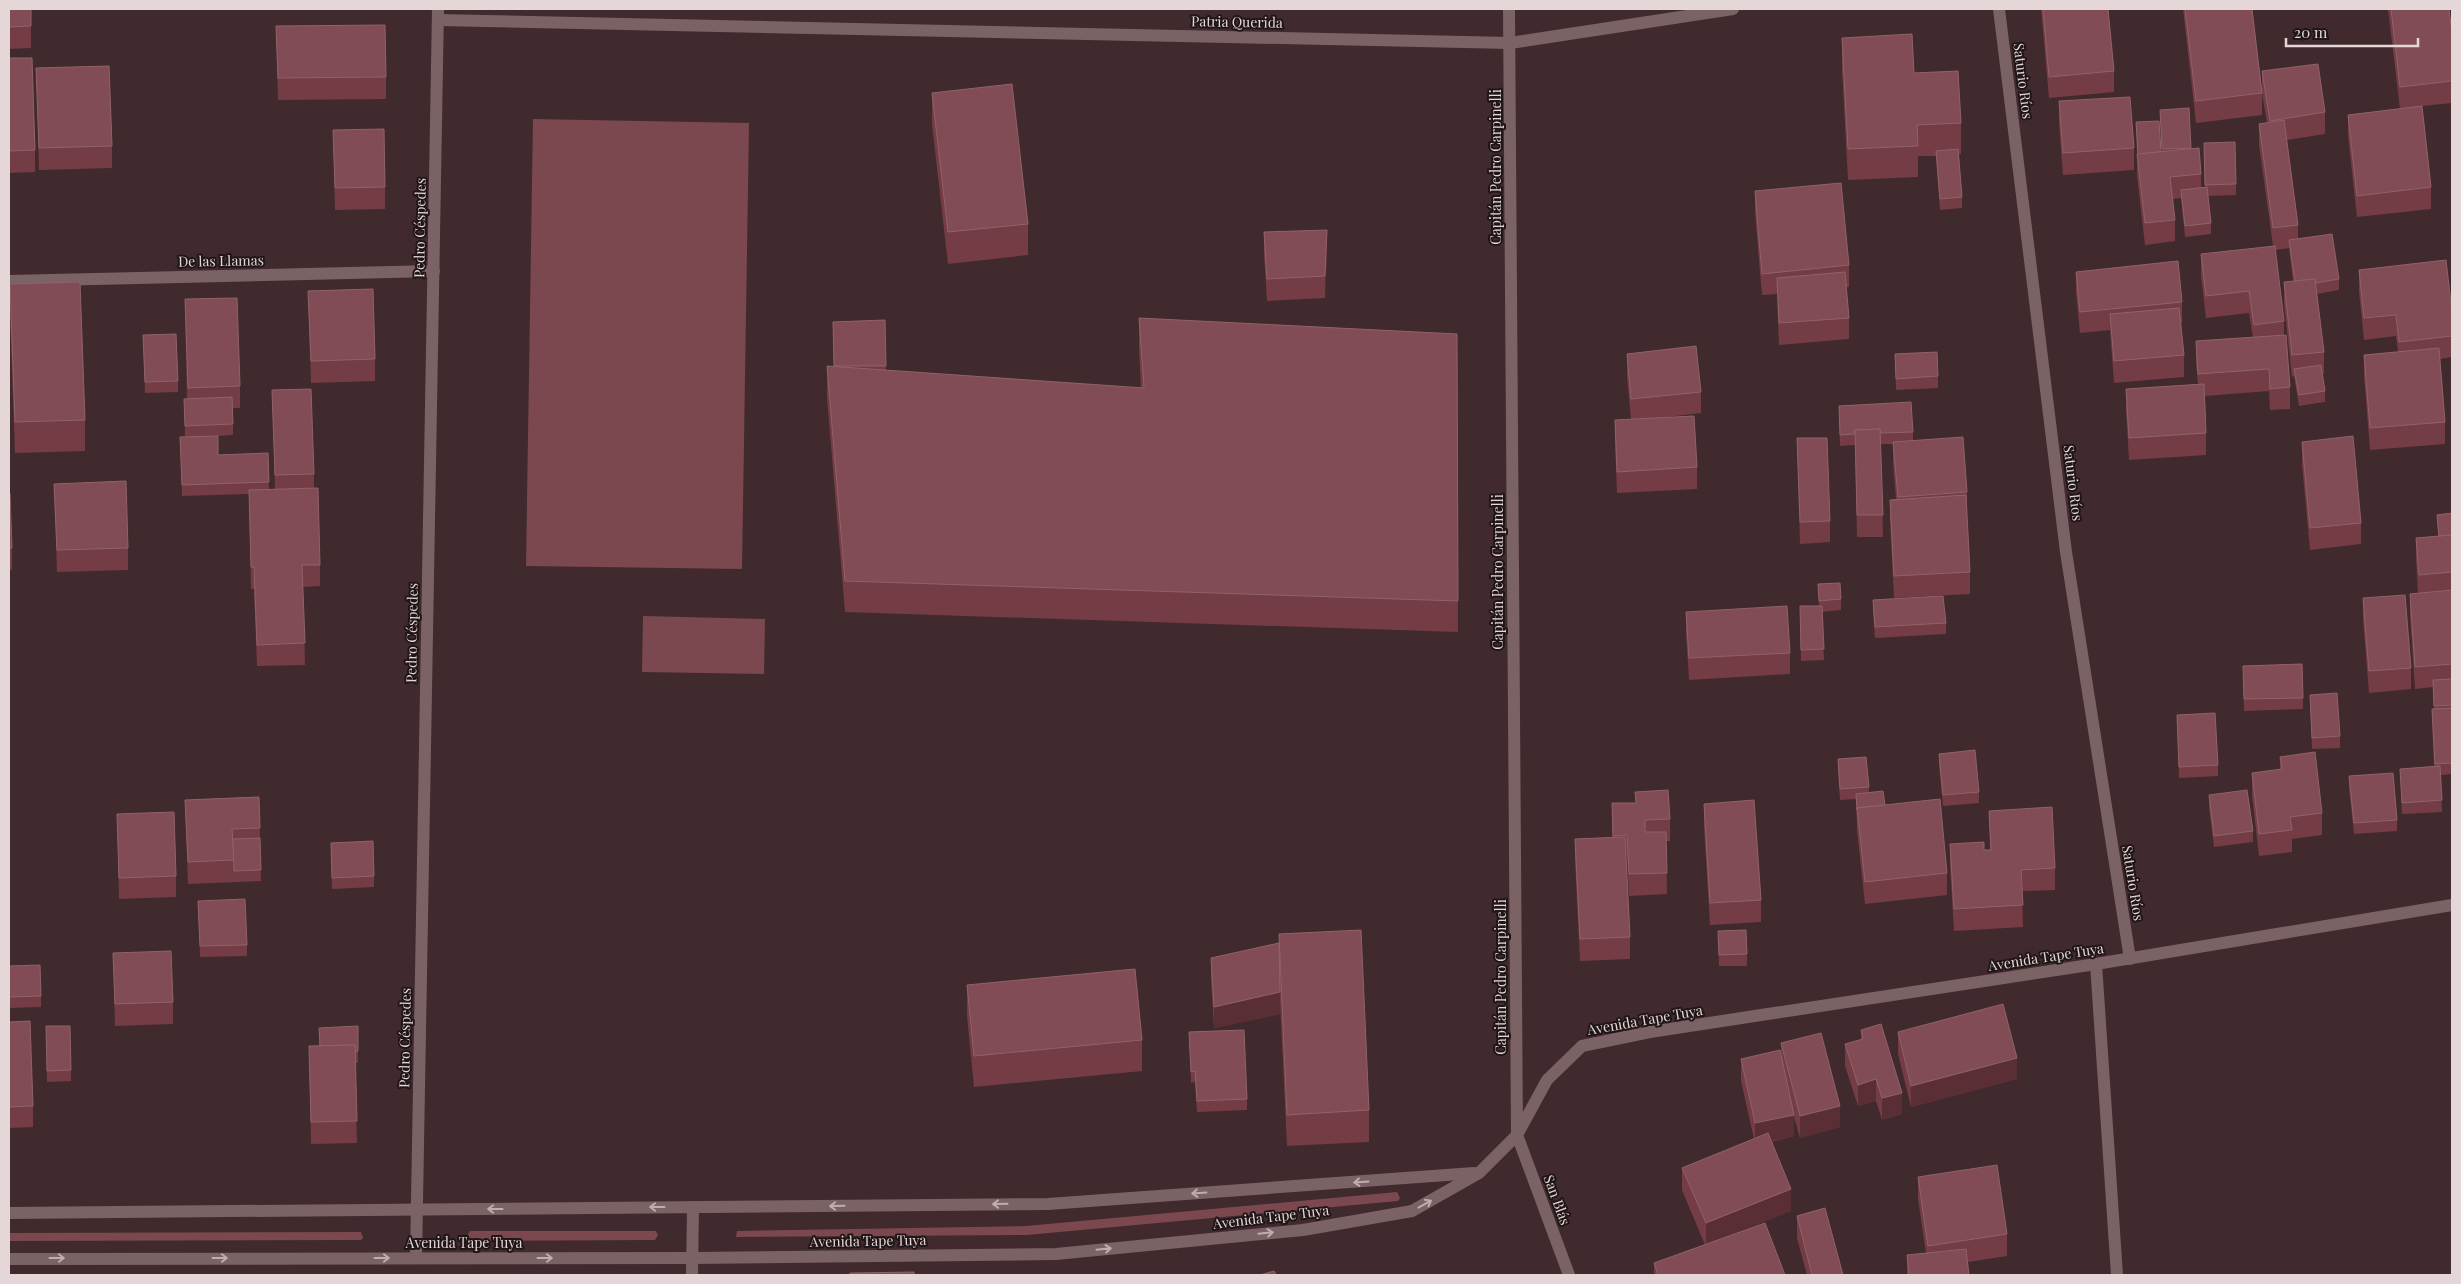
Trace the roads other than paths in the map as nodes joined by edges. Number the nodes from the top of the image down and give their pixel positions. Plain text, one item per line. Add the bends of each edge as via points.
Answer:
1 (1509, 9) edge
2 (1733, 9) edge
3 (1999, 9) edge
4 (438, 15) edge
5 (1510, 43) junction
6 (434, 271) junction
7 (9, 282) edge
8 (2452, 905) edge
9 (2130, 959) junction
10 (2096, 964) junction
11 (1516, 1135) junction
12 (1479, 1173) junction
13 (693, 1207) junction
14 (417, 1209) junction
15 (9, 1213) edge
16 (416, 1258) junction
17 (692, 1258) junction
18 (9, 1259) edge
19 (692, 1275) edge
20 (1569, 1275) edge
21 (2117, 1275) edge

1 - 5 street, Capitán Pedro Carpinelli
2 - 5 street, Patria Querida
3 - 9 street, Saturio Ríos via 2066,552
4 - 5 street, Patria Querida
4 - 6 street, Pedro Céspedes
5 - 11 street, Capitán Pedro Carpinelli
6 - 7 street, De las Llamas
6 - 14 street, Pedro Céspedes
8 - 9 street, Avenida Tape Tuya
9 - 10 street, Avenida Tape Tuya
10 - 11 street, Avenida Tape Tuya via 1650,1032 1582,1046 1547,1080
10 - 21 street
11 - 12 street, Avenida Tape Tuya
11 - 20 street, San Blás
12 -> 13 street via 1048,1204
17 -> 12 street, Avenida Tape Tuya via 1056,1254 1303,1230 1412,1211
13 -> 14 street
13 - 17 street
14 - 15 street
14 - 16 street, Pedro Céspedes
16 -> 17 street, Avenida Tape Tuya
18 -> 16 street, Avenida Tape Tuya
17 - 19 street

